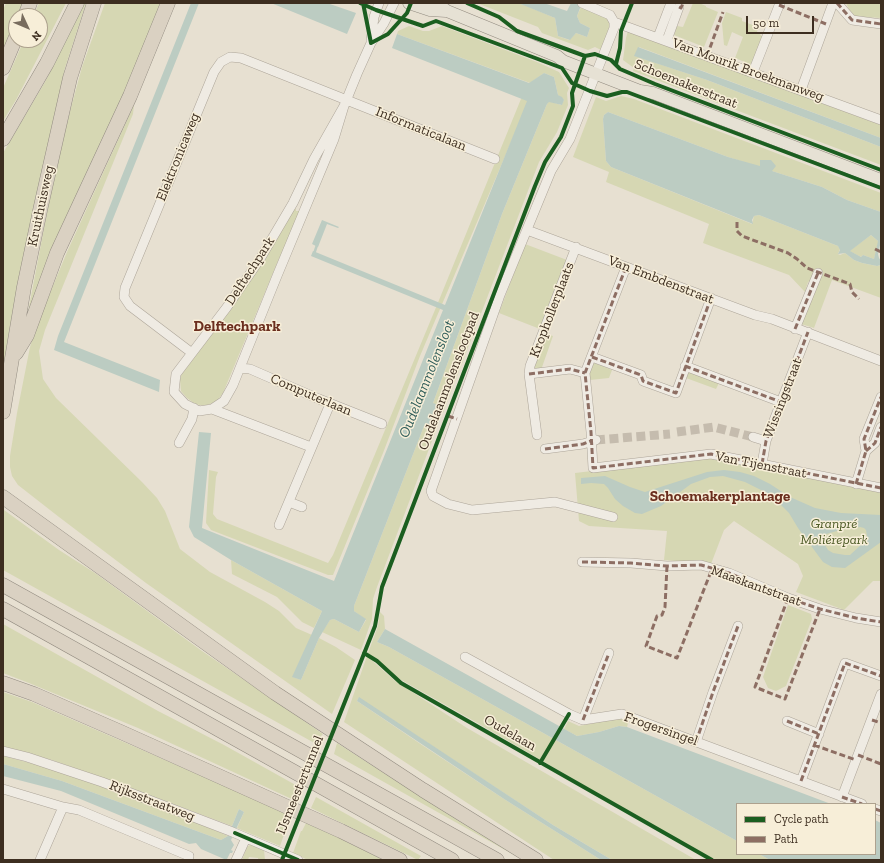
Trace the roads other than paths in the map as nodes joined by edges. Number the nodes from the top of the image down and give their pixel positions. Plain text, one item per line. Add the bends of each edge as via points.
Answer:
1 (78, 3) edge
2 (94, 3) edge
3 (168, 3) edge
4 (379, 3) edge
5 (394, 3) edge
6 (409, 3) edge
7 (436, 3) edge
8 (780, 3) edge
9 (833, 3) edge
10 (837, 3) edge
11 (584, 4) edge
12 (675, 5) edge
13 (447, 12) junction
14 (614, 22) junction
15 (881, 24) edge
16 (662, 38) junction
17 (371, 43) junction
18 (11, 48) edge
19 (3, 68) edge
20 (598, 71) junction
21 (753, 72) junction
22 (800, 90) junction
23 (345, 103) junction
24 (881, 120) edge
25 (3, 139) edge
26 (495, 159) dead end
27 (881, 180) edge
28 (527, 230) junction
29 (576, 247) junction
30 (626, 267) junction
31 (818, 273) dead end
32 (711, 298) junction
33 (795, 329) junction
34 (808, 332) junction
35 (192, 353) junction
36 (592, 357) junction
37 (12, 359) junction
38 (881, 361) edge
39 (685, 366) junction
40 (240, 368) junction
41 (585, 373) junction
42 (529, 374) junction
43 (881, 397) edge
44 (781, 402) junction
45 (330, 404) junction
46 (194, 408) junction
47 (212, 409) junction
48 (3, 412) edge
49 (382, 424) dead end
50 (881, 427) edge
51 (537, 434) dead end
52 (753, 437) tunnel mouth
53 (594, 440) junction
54 (766, 441) junction
55 (179, 443) dead end
56 (311, 447) junction
57 (545, 449) dead end
58 (866, 451) junction
59 (762, 464) junction
60 (856, 484) junction
61 (881, 488) edge
62 (3, 497) edge
63 (290, 499) junction
64 (303, 505) dead end
65 (613, 517) dead end
66 (279, 525) dead end
67 (582, 562) dead end
68 (3, 585) edge
69 (3, 609) edge
70 (881, 622) edge
71 (738, 626) dead end
72 (609, 653) dead end
73 (465, 658) dead end
74 (881, 676) edge
75 (3, 683) edge
76 (881, 694) edge
77 (583, 720) junction
78 (872, 720) junction
79 (787, 721) dead end
80 (881, 724) edge
81 (819, 734) junction
82 (696, 742) junction
83 (3, 751) edge
84 (801, 781) junction
85 (3, 789) edge
86 (842, 797) junction
87 (859, 803) edge
88 (63, 807) junction
89 (246, 838) junction
90 (295, 858) edge
91 (40, 860) edge
92 (188, 860) edge
93 (236, 860) edge
94 (400, 860) edge
95 (452, 860) edge
96 (497, 860) edge
97 (536, 860) edge

1 - 25 highway
2 - 37 highway, Kruithuisweg via 70,78 24,287
3 - 37 highway via 130,96 57,253 27,335
4 - 17 street, Delftechpark via 374,17
5 - 17 street, Delftechpark
6 - 13 main road, Schoemakerstraat
7 - 13 main road, Schoemakerstraat
8 - 21 street
9 - 22 street
10 - 15 street via 852,20
11 - 14 street, Van Mourik Broekmanweg via 610,15
12 - 16 street
13 - 20 main road, Schoemakerstraat via 557,56 565,55
14 - 16 street, Van Mourik Broekmanweg
14 - 20 street
16 - 21 street, Van Mourik Broekmanweg
17 - 23 street, Delftechpark
18 - 19 highway
20 - 27 main road, Schoemakerstraat via 642,84 652,93
20 - 28 street via 570,139 551,171
21 - 22 street, Van Mourik Broekmanweg
22 - 24 street, Van Mourik Broekmanweg
23 - 26 street, Informaticalaan
23 - 35 street, Delftechpark via 260,259
23 - 35 street, Elektronicaweg via 241,58 230,57 221,62 214,72 124,288 124,297 130,306
23 - 40 street, Delftechpark via 334,139
28 - 29 street, Van Embdenstraat
28 - 65 street via 485,335 431,491 433,496 448,504 472,510 555,502
29 - 30 street, Van Embdenstraat
29 - 42 street, Krophollerplaats
30 - 32 street, Van Embdenstraat
30 - 36 street
31 - 33 street
32 - 33 street, Van Embdenstraat
32 - 39 street
33 - 34 street, Van Embdenstraat
34 - 38 street, Van Embdenstraat
34 - 44 street, Wissingstraat
35 - 46 street, Delftechpark via 176,374 174,392 185,404
36 - 39 street via 641,374 643,381 676,393
36 - 41 street
37 - 48 highway, Kruithuisweg
39 - 44 street
40 - 45 street, Computerlaan via 250,369
40 - 47 street, Delftechpark via 224,401
41 - 42 street via 570,369
41 - 53 street
42 - 51 street
43 - 58 street via 864,439
44 - 54 street, Wissingstraat
45 - 49 street, Computerlaan
45 - 56 street
46 - 47 street via 199,411
46 - 55 street via 192,419
47 - 56 street
50 - 58 street via 875,443
52 - 54 street
53 - 57 street
53 - 59 street, Van Tijenstraat via 593,468 711,454
54 - 59 street, Wissingstraat
56 - 63 street
58 - 60 street
59 - 60 street, Van Tijenstraat
60 - 61 street, Van Tijenstraat
62 - 97 highway via 281,697
63 - 64 street
63 - 66 street
67 - 70 street, Maaskantstraat via 701,566 820,609
68 - 96 highway
69 - 95 highway
71 - 82 street
72 - 77 street
73 - 77 street
74 - 81 street via 845,663
75 - 94 highway via 123,733
76 - 78 street
77 - 82 street, Frogersingel via 622,714
78 - 80 street
78 - 86 street
79 - 81 street
81 - 84 street
82 - 84 street, Frogersingel
83 - 89 street, Rijksstraatweg via 102,782
84 - 86 street, Frogersingel
85 - 88 street
86 - 87 street, Frogersingel
88 - 91 street
88 - 92 street via 79,810 189,856
89 - 90 street, Rijksstraatweg
89 - 93 street

